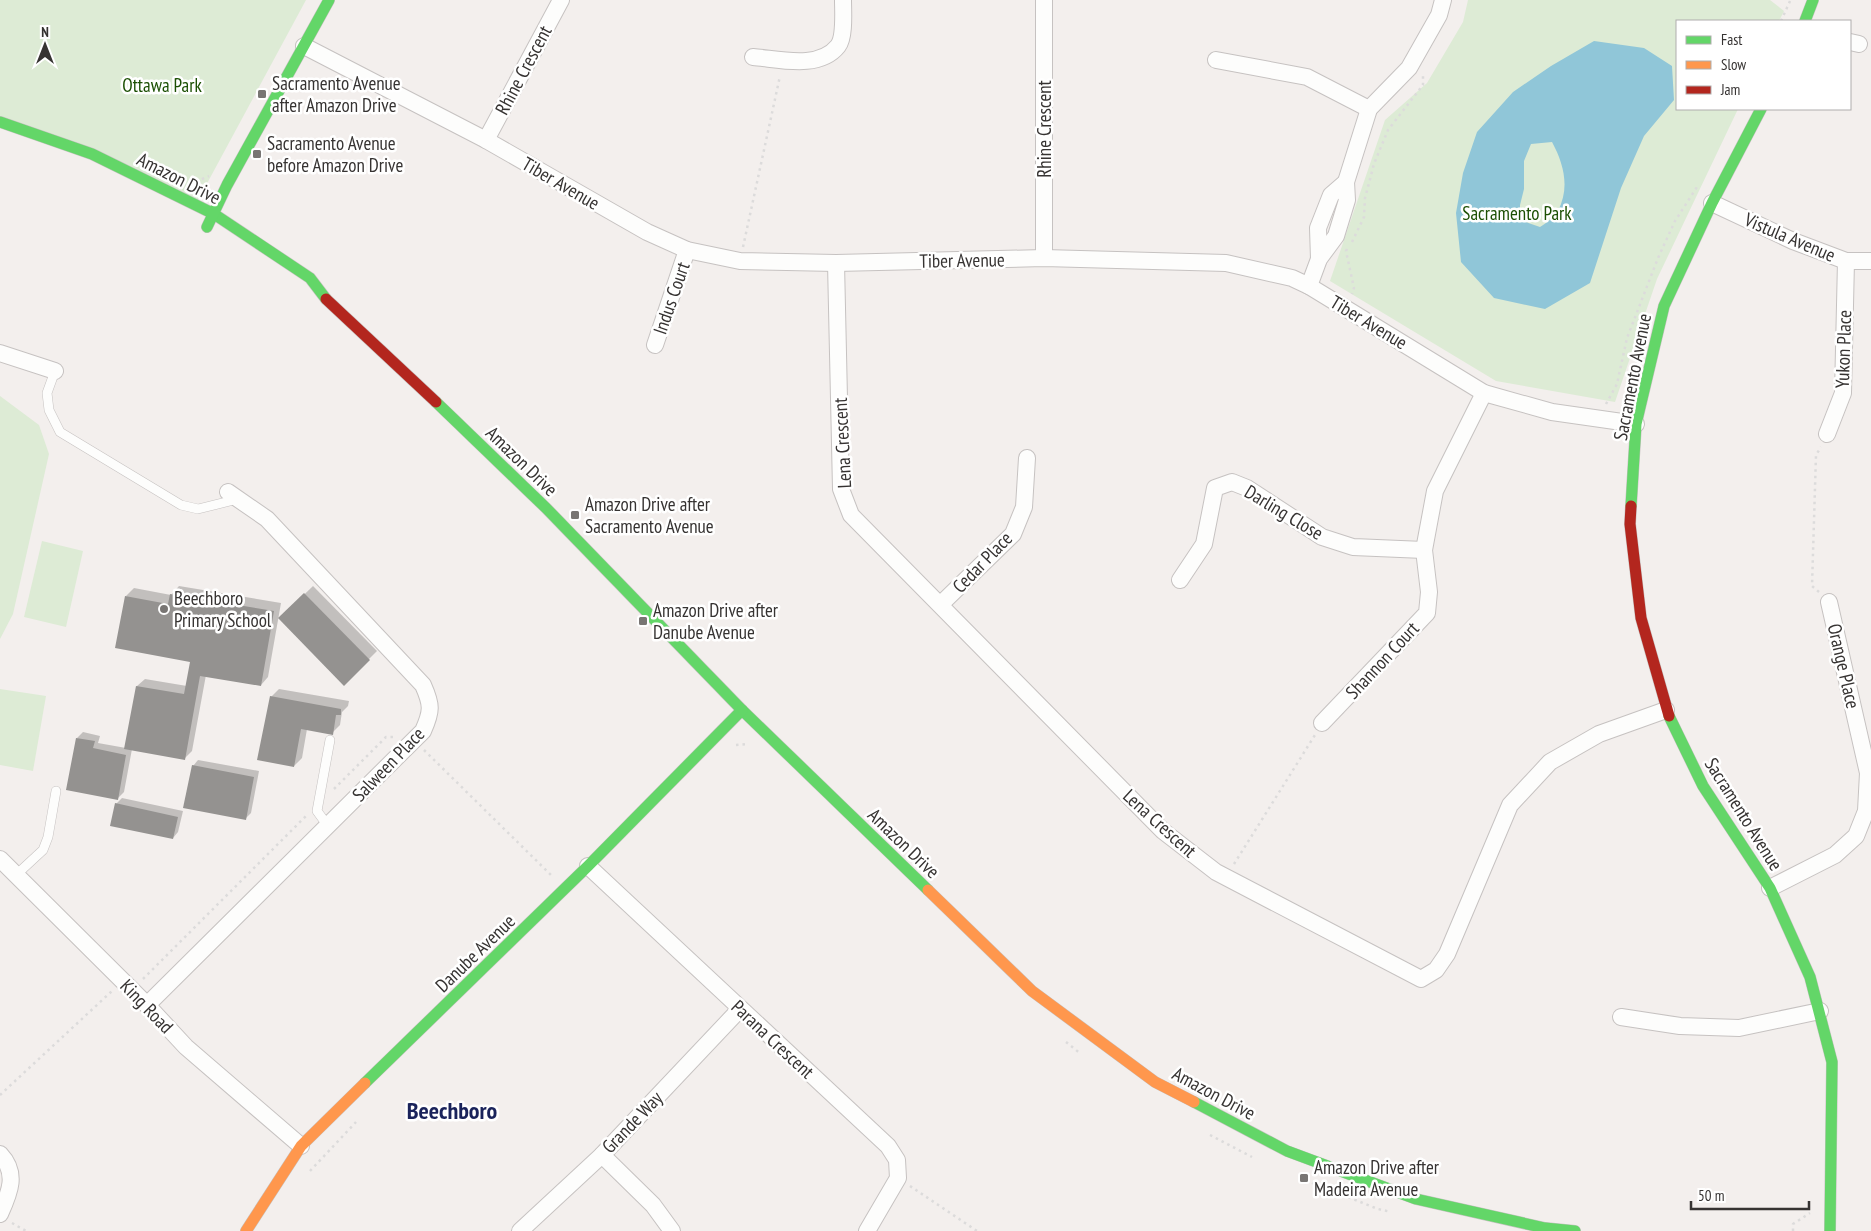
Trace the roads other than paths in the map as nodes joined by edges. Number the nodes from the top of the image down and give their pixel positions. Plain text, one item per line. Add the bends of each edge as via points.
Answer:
1 (329, 0) edge
2 (561, 0) edge
3 (843, 0) edge
4 (1044, 0) edge
5 (1443, 0) edge
6 (1813, 0) edge
7 (1805, 20) edge
8 (304, 46) junction
9 (753, 57) dead end
10 (1216, 60) dead end
11 (1369, 109) junction
12 (1760, 110) edge
13 (0, 122) edge
14 (0, 134) edge
15 (486, 140) junction
16 (51, 152) dead end
17 (1712, 203) junction
18 (214, 214) junction
19 (193, 221) dead end
20 (206, 228) junction
21 (220, 236) dead end
22 (688, 250) junction
23 (1044, 258) junction
24 (1846, 261) junction
25 (1871, 261) edge
26 (836, 263) junction
27 (1309, 286) junction
28 (309, 292) dead end
29 (324, 297) junction
30 (654, 345) dead end
31 (0, 354) edge
32 (55, 372) joint
33 (1484, 393) junction
34 (1636, 424) junction
35 (1827, 434) road end
36 (1027, 458) dead end
37 (233, 496) joint
38 (1424, 550) junction
39 (1180, 580) dead end
40 (1829, 602) road end
41 (941, 604) junction
42 (742, 710) junction
43 (1666, 710) junction
44 (1322, 724) road end
45 (330, 740) dead end
46 (56, 791) dead end
47 (328, 826) junction
48 (0, 860) edge
49 (588, 866) junction
50 (16, 875) junction
51 (1770, 888) junction
52 (147, 1005) junction
53 (740, 1009) junction
54 (1820, 1012) junction
55 (1621, 1017) dead end
56 (301, 1146) junction
57 (0, 1154) edge
58 (602, 1155) junction
59 (0, 1214) edge
60 (1545, 1230) edge
61 (246, 1231) edge
62 (520, 1231) edge
63 (672, 1231) edge
64 (867, 1231) edge
65 (1574, 1231) edge
66 (1830, 1231) edge

1 - 8 street
2 - 15 street, Rhine Crescent
3 - 9 street via 839,45 823,58 801,62
4 - 23 street, Rhine Crescent
5 - 11 street via 1439,15 1409,68
6 - 7 street
8 - 15 street, Tiber Avenue
8 - 18 street
10 - 11 street via 1307,78
11 - 27 street via 1346,182 1331,195 1318,228 1319,259
12 - 17 street, Sacramento Avenue
13 - 18 street, Amazon Drive via 92,154
14 - 16 street
15 - 22 street, Tiber Avenue via 647,232
17 - 24 street, Vistula Avenue via 1793,241
17 - 34 street, Sacramento Avenue via 1664,306
18 - 20 street
18 - 29 street, Amazon Drive via 310,278
19 - 20 street, Amazon Drive
20 - 21 street, Amazon Drive
22 - 26 street, Tiber Avenue via 740,261
22 - 30 street, Indus Court
23 - 26 street, Tiber Avenue
23 - 27 street, Tiber Avenue via 1226,263 1292,278
24 - 25 street, Vistula Avenue
24 - 35 street, Yukon Place via 1843,394
26 - 41 street, Lena Crescent via 841,489 851,514
27 - 33 street, Tiber Avenue
28 - 29 street, Amazon Drive
29 - 42 street, Amazon Drive via 546,508
31 - 32 street
32 - 37 lane via 47,393 50,410 60,432 181,505 198,509
33 - 34 street, Tiber Avenue via 1552,412
33 - 38 street, Shannon Court via 1435,491
34 - 43 street, Sacramento Avenue via 1630,524 1641,618
36 - 41 street, Cedar Place via 1024,507 1013,534
37 - 47 street, Salween Place via 267,520 423,685 429,698 431,714 423,731
38 - 39 street, Darling Close via 1353,547 1322,537 1247,488 1232,482 1216,488 1204,544
38 - 44 street, Shannon Court via 1429,592 1426,612
40 - 51 street, Orange Place via 1868,774 1866,811 1856,836 1835,855
41 - 43 street, Lena Crescent via 1163,831 1216,872 1421,978 1436,970 1447,954 1510,805 1550,762 1599,734
42 - 49 street, Danube Avenue
42 - 60 street, Amazon Drive via 1032,991 1155,1082 1296,1154 1416,1199
43 - 51 street, Sacramento Avenue via 1703,786
45 - 47 lane via 317,811
46 - 50 lane via 43,850
47 - 52 street, Salween Place
48 - 50 street, King Road
49 - 53 street, Parana Crescent
49 - 56 street, Danube Avenue
50 - 52 street, King Road
51 - 54 street, Sacramento Avenue via 1810,978
52 - 56 street, King Road via 186,1047
53 - 58 street, Grande Way
53 - 64 street, Parana Crescent via 888,1146 897,1160 898,1178
54 - 55 street via 1739,1028 1680,1026
54 - 66 street, Sacramento Avenue via 1832,1062
56 - 61 street, Danube Avenue
57 - 59 street via 12,1175 9,1196
58 - 62 street, Grande Way
58 - 63 street via 653,1205
60 - 65 street, Amazon Drive

